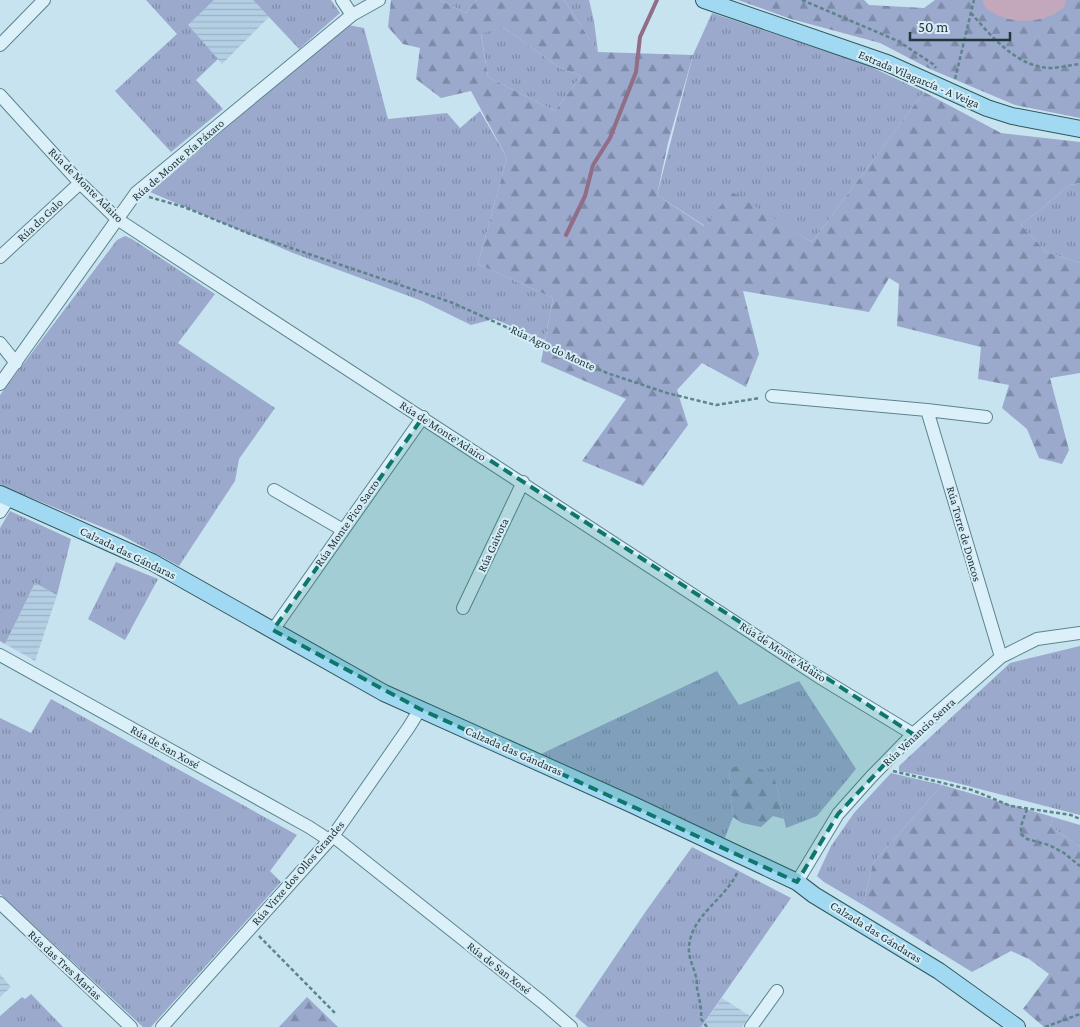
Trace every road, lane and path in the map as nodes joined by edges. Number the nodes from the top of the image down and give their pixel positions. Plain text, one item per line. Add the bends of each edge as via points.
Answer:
1 (44, 0) edge
2 (342, 0) edge
3 (379, 0) edge
4 (704, 0) edge
5 (802, 0) edge
6 (974, 0) edge
7 (971, 13) junction
8 (352, 15) junction
9 (0, 45) edge
10 (1080, 64) edge
11 (933, 84) junction
12 (952, 93) junction
13 (0, 95) edge
14 (1080, 129) edge
15 (80, 183) junction
16 (136, 193) junction
17 (117, 219) junction
18 (0, 257) edge
19 (0, 343) edge
20 (16, 363) junction
21 (0, 384) edge
22 (772, 396) joint
23 (927, 410) junction
24 (422, 417) junction
25 (986, 417) dead end
26 (523, 482) junction
27 (274, 490) dead end
28 (5, 496) edge
29 (0, 512) edge
30 (343, 530) junction
31 (463, 608) dead end
32 (273, 630) junction
33 (1080, 633) edge
34 (0, 656) edge
35 (1001, 657) junction
36 (420, 709) junction
37 (913, 734) junction
38 (884, 765) junction
39 (1027, 809) junction
40 (1080, 819) edge
41 (331, 838) junction
42 (1080, 866) edge
43 (739, 868) dead end
44 (797, 882) junction
45 (0, 903) edge
46 (251, 928) junction
47 (777, 991) dead end
48 (335, 1013) dead end
49 (1080, 1014) edge
50 (131, 1027) edge
51 (162, 1027) edge
52 (571, 1027) edge
53 (707, 1027) edge
54 (751, 1027) edge
55 (1018, 1027) edge
56 (1045, 1027) edge

1 - 9 street
2 - 8 street
3 - 8 street, Rúa de Monte Pía Páxaro
4 - 11 main road, Estrada Vilagarcía - A Veiga via 879,60
5 - 11 path via 898,41 933,64 938,73
6 - 7 path
7 - 10 path via 988,33 1021,61 1048,68
7 - 12 path
8 - 16 street, Rúa de Monte Pía Páxaro
11 - 12 main road, Estrada Vilagarcía - A Veiga
12 - 14 main road, Estrada Vilagarcía - A Veiga via 1012,116
13 - 15 street, Rúa de Monte Adairo
15 - 17 street, Rúa de Monte Adairo
15 - 18 street, Rúa do Galo
16 - 17 street, Rúa de Monte Pía Páxaro
16 - 22 path, Rúa Agro do Monte via 184,207 250,234 453,303 607,373 667,393 716,405
17 - 20 street, Rúa de Monte Pía Páxaro
17 - 24 street, Rúa de Monte Adairo
19 - 20 street
20 - 21 street, Rúa de Monte Pía Páxaro
22 - 23 street
23 - 25 street
23 - 35 street, Rúa Torre de Doncos
24 - 26 street, Rúa de Monte Adairo
24 - 30 street, Rúa Monte Pico Sacro
26 - 31 street, Rúa Gaivota
26 - 37 street, Rúa de Monte Adairo
27 - 30 street
28 - 29 street
28 - 32 main road, Calzada das Gándaras via 152,562
30 - 32 street, Rúa Monte Pico Sacro
32 - 36 main road, Calzada das Gándaras via 384,693
33 - 35 street, Rúa Venancio Senra via 1037,639
34 - 41 street, Rúa de San Xosé
35 - 37 street, Rúa Venancio Senra
36 - 41 street, Rúa Virxe dos Ollos Grandes
36 - 44 main road, Calzada das Gándaras
37 - 38 street, Rúa Venancio Senra
38 - 39 path via 895,772 972,790
38 - 44 street, Rúa Venancio Senra via 838,814
39 - 40 path
39 - 42 path via 1021,834 1027,840 1049,845 1064,853
41 - 46 street, Rúa Virxe dos Ollos Grandes
41 - 52 street, Rúa de San Xosé
43 - 53 path via 698,921 689,948 697,979 701,1019
44 - 55 main road, Calzada das Gándaras via 939,971
45 - 50 street, Rúa das Tres Marias
46 - 48 path
46 - 51 street, Rúa Virxe dos Ollos Grandes
47 - 54 street
49 - 56 path

